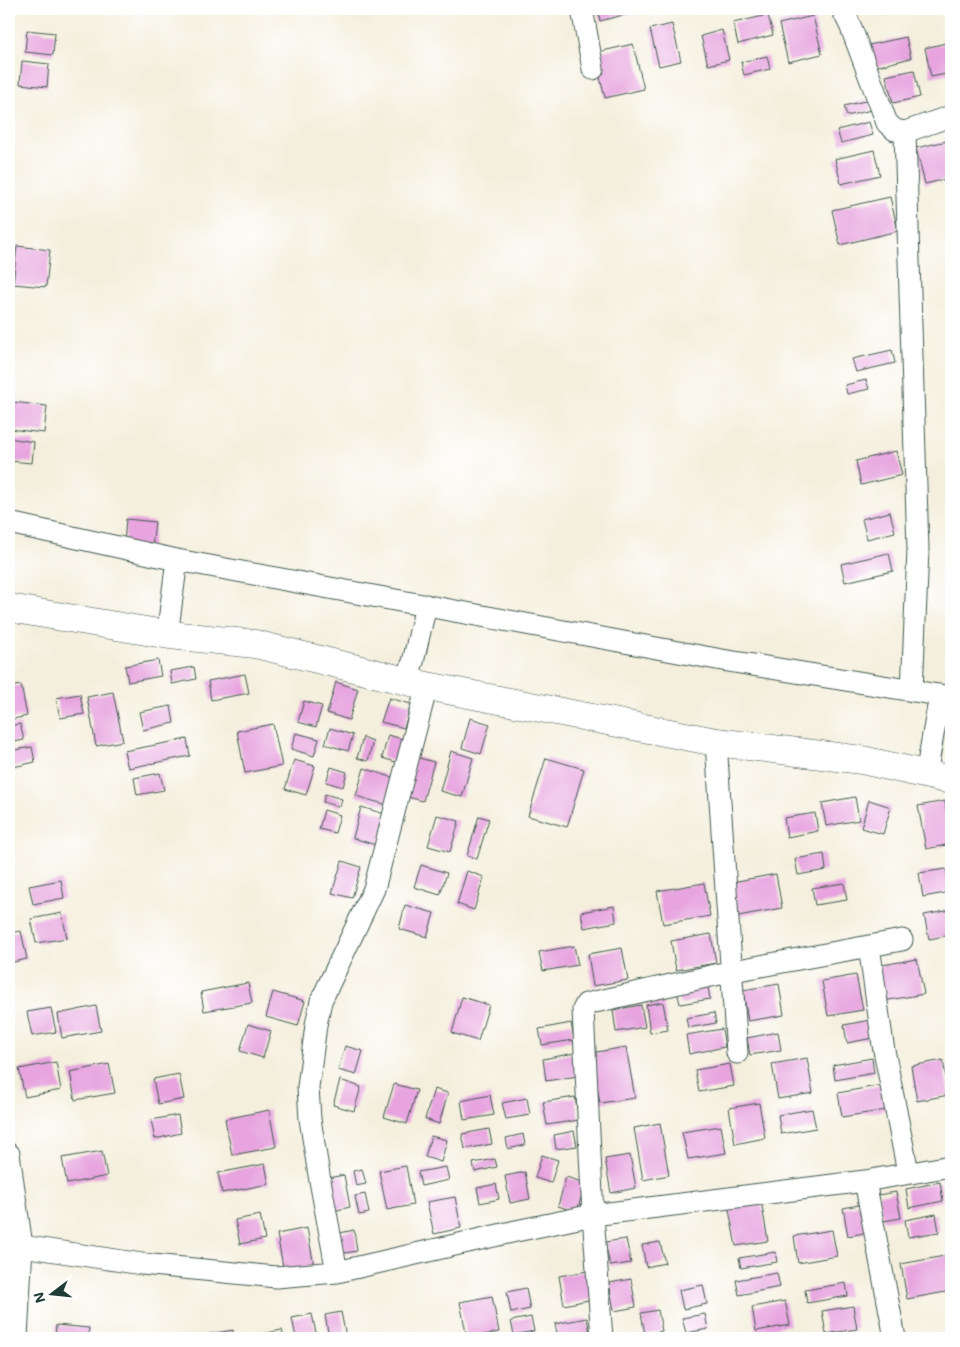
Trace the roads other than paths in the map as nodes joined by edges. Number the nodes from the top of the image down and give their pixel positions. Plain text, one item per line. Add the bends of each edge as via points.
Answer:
1 (582, 9) edge
2 (842, 9) edge
3 (593, 69) dead end
4 (951, 116) edge
5 (905, 132) junction
6 (9, 523) edge
7 (176, 564) junction
8 (9, 608) edge
9 (425, 610) junction
10 (169, 628) junction
11 (415, 676) junction
12 (912, 691) junction
13 (943, 699) edge
14 (716, 742) junction
15 (935, 772) edge
16 (902, 940) dead end
17 (869, 946) junction
18 (733, 971) junction
19 (737, 1053) dead end
20 (9, 1154) edge
21 (951, 1166) edge
22 (908, 1172) junction
23 (865, 1181) junction
24 (593, 1215) junction
25 (22, 1246) junction
26 (337, 1272) junction
27 (17, 1338) edge
28 (602, 1338) edge
29 (895, 1338) edge

1 - 3 street
2 - 5 street via 887,123 894,130
4 - 5 street
5 - 12 street via 918,550
6 - 7 street
7 - 9 street
7 - 10 street
8 - 10 main road
9 - 11 street
9 - 12 street
10 - 11 main road
11 - 14 main road
11 - 26 street via 374,889 321,1001 308,1086 318,1175
12 - 13 street
13 - 15 street
14 - 15 main road
14 - 18 street
16 - 17 street
17 - 18 street
17 - 22 street via 883,1045
18 - 19 street
18 - 24 street via 586,1004 583,1010
20 - 25 street
21 - 22 street
22 - 23 street
23 - 24 street
23 - 29 street
24 - 26 street
24 - 28 street
25 - 26 street via 142,1264 276,1277
25 - 27 street

